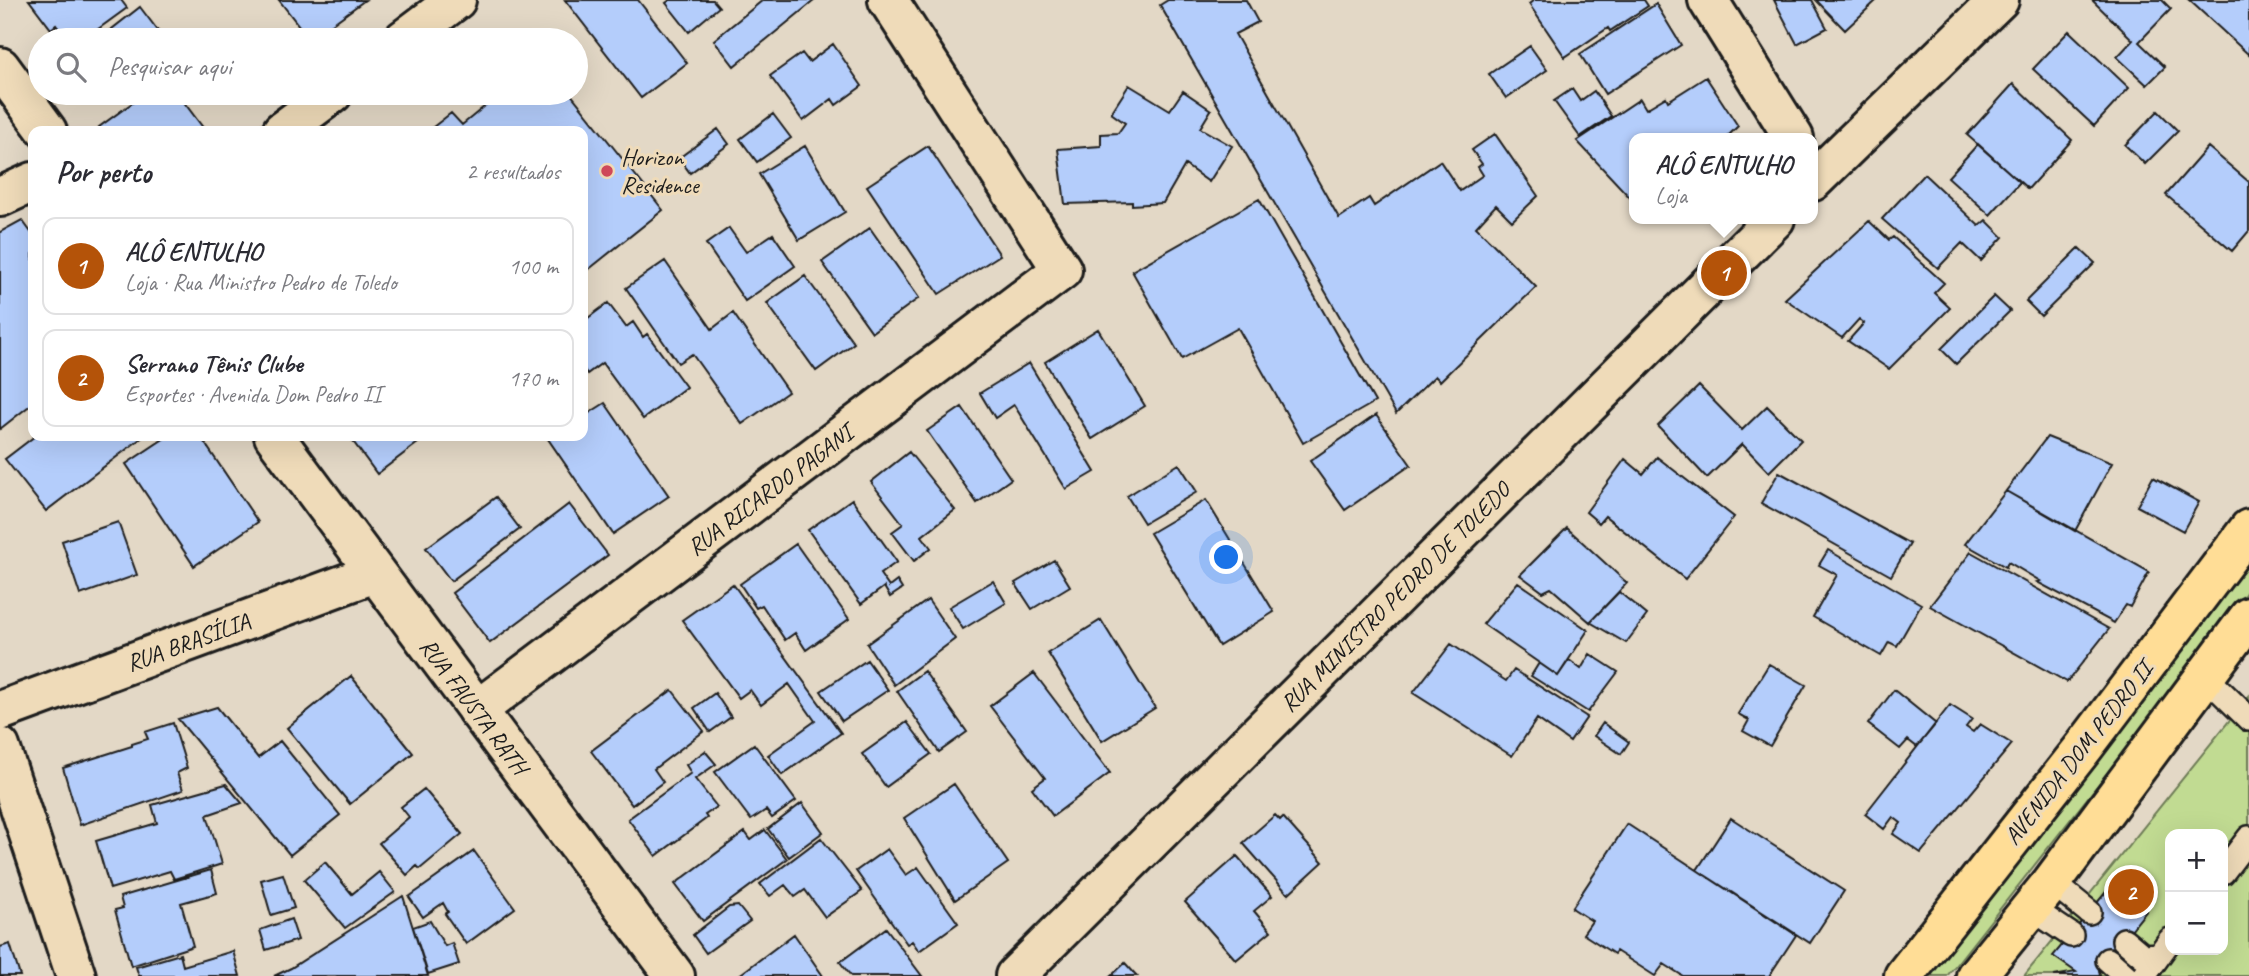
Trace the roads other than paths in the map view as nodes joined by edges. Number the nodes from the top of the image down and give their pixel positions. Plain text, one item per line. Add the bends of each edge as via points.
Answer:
1 (456, 0) edge
2 (888, 0) edge
3 (1708, 0) edge
4 (1999, 0) edge
5 (419, 28) edge
6 (0, 67) edge
7 (317, 105) edge
8 (43, 126) edge
9 (289, 126) edge
10 (1791, 133) edge
11 (1818, 173) edge
12 (28, 184) edge
13 (0, 197) edge
14 (1770, 224) edge
15 (278, 441) edge
16 (2249, 529) edge
17 (375, 573) junction
18 (2249, 617) edge
19 (2206, 677) junction
20 (0, 710) edge
21 (477, 710) junction
22 (2249, 719) edge
23 (0, 747) edge
24 (2249, 838) edge
25 (2228, 865) edge
26 (2041, 895) junction
27 (2090, 912) dead end
28 (2071, 935) dead end
29 (2123, 940) dead end
30 (2164, 948) edge
31 (2108, 960) dead end
32 (76, 976) edge
33 (675, 976) edge
34 (1015, 976) edge
35 (1905, 976) edge
36 (1976, 976) edge
37 (2126, 976) edge
38 (2144, 976) edge

1 - 5 street
2 - 21 street, RUA RICARDO PAGANI via 1062,270
3 - 10 street
4 - 11 street
6 - 8 street
7 - 9 street
12 - 13 street
14 - 34 street, RUA MINISTRO PEDRO DE TOLEDO
15 - 17 street, RUA FAUSTA RATH
16 - 35 main road, AVENIDA DOM PEDRO II
17 - 20 street, RUA BRASÍLIA
17 - 21 street, RUA FAUSTA RATH
18 - 19 main road
19 - 22 lane
19 - 26 main road
21 - 33 street, RUA FAUSTA RATH
23 - 32 street
24 - 25 lane
26 - 27 lane
26 - 28 lane
26 - 36 main road
29 - 30 lane via 2143,957
30 - 38 lane
31 - 37 lane

